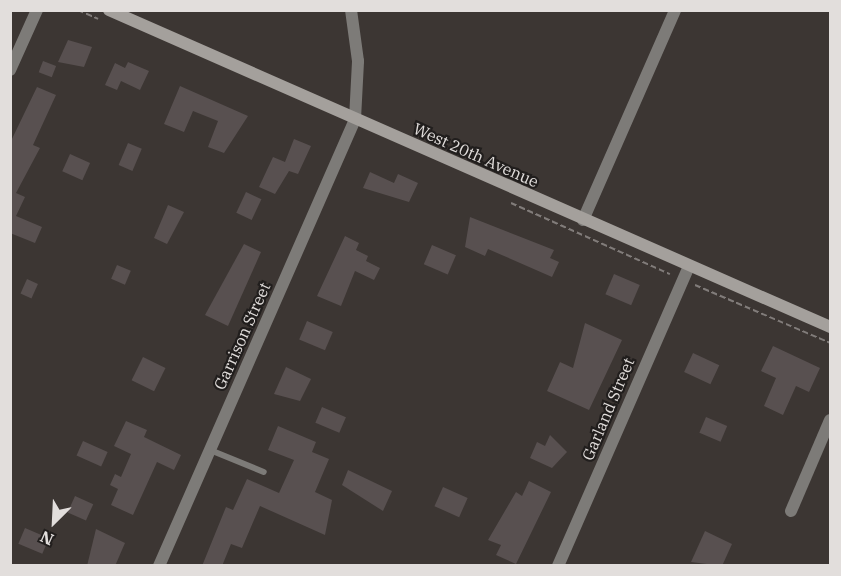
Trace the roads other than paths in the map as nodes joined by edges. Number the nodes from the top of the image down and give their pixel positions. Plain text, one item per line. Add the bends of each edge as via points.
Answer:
1 (37, 10) edge
2 (109, 10) edge
3 (351, 10) edge
4 (675, 10) edge
5 (10, 70) edge
6 (355, 119) junction
7 (583, 220) junction
8 (688, 266) junction
9 (831, 327) edge
10 (831, 420) edge
11 (209, 450) junction
12 (264, 472) dead end
13 (791, 511) dead end
14 (159, 566) edge
15 (558, 566) edge

1 - 5 street
2 - 6 street, West 20th Avenue
3 - 6 street via 358,61
4 - 7 street
6 - 7 street, West 20th Avenue
6 - 11 street, Garrison Street
7 - 8 street, West 20th Avenue
8 - 9 street, West 20th Avenue
8 - 15 street, Garland Street
10 - 13 street
11 - 12 lane
11 - 14 street, Garrison Street

